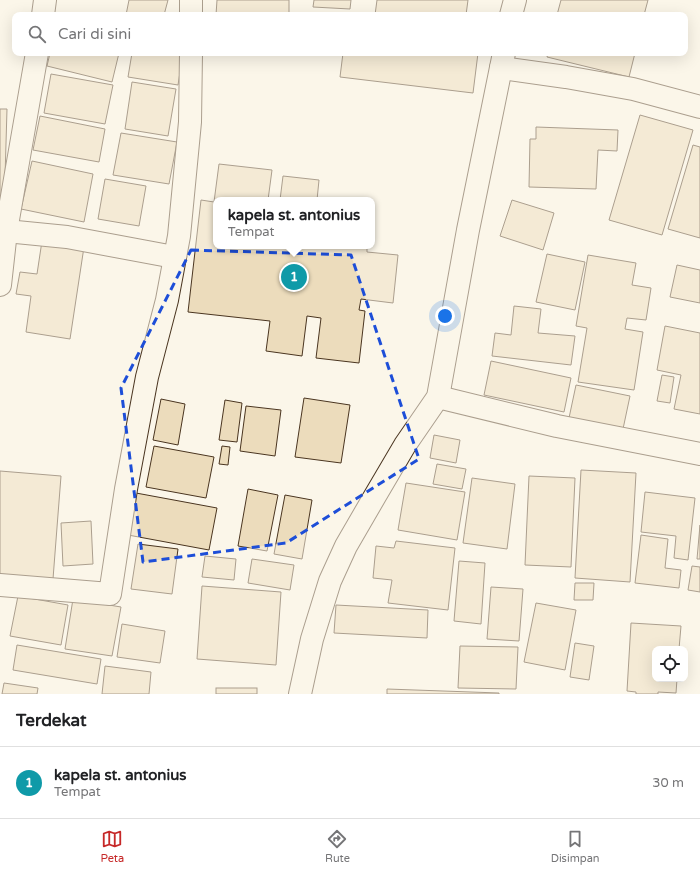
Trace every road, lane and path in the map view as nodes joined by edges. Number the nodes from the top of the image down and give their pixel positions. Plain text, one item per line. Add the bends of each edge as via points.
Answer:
1 (45, 0) edge
2 (191, 0) edge
3 (515, 0) edge
4 (43, 12) edge
5 (191, 12) edge
6 (512, 12) edge
7 (35, 56) edge
8 (191, 56) edge
9 (502, 61) edge
10 (700, 107) edge
11 (6, 231) junction
12 (174, 257) junction
13 (0, 285) edge
14 (438, 397) junction
15 (700, 454) edge
16 (0, 585) edge
17 (300, 694) edge

1 - 4 street
2 - 5 street
3 - 6 street
7 - 11 street
8 - 12 street via 190,122 179,236
9 - 10 street via 566,77 633,89
9 - 14 street
11 - 12 street via 67,237
11 - 13 street
12 - 16 street via 167,300 146,377 110,594
14 - 15 street via 556,426
14 - 17 street via 405,445 346,546 330,581 312,639

